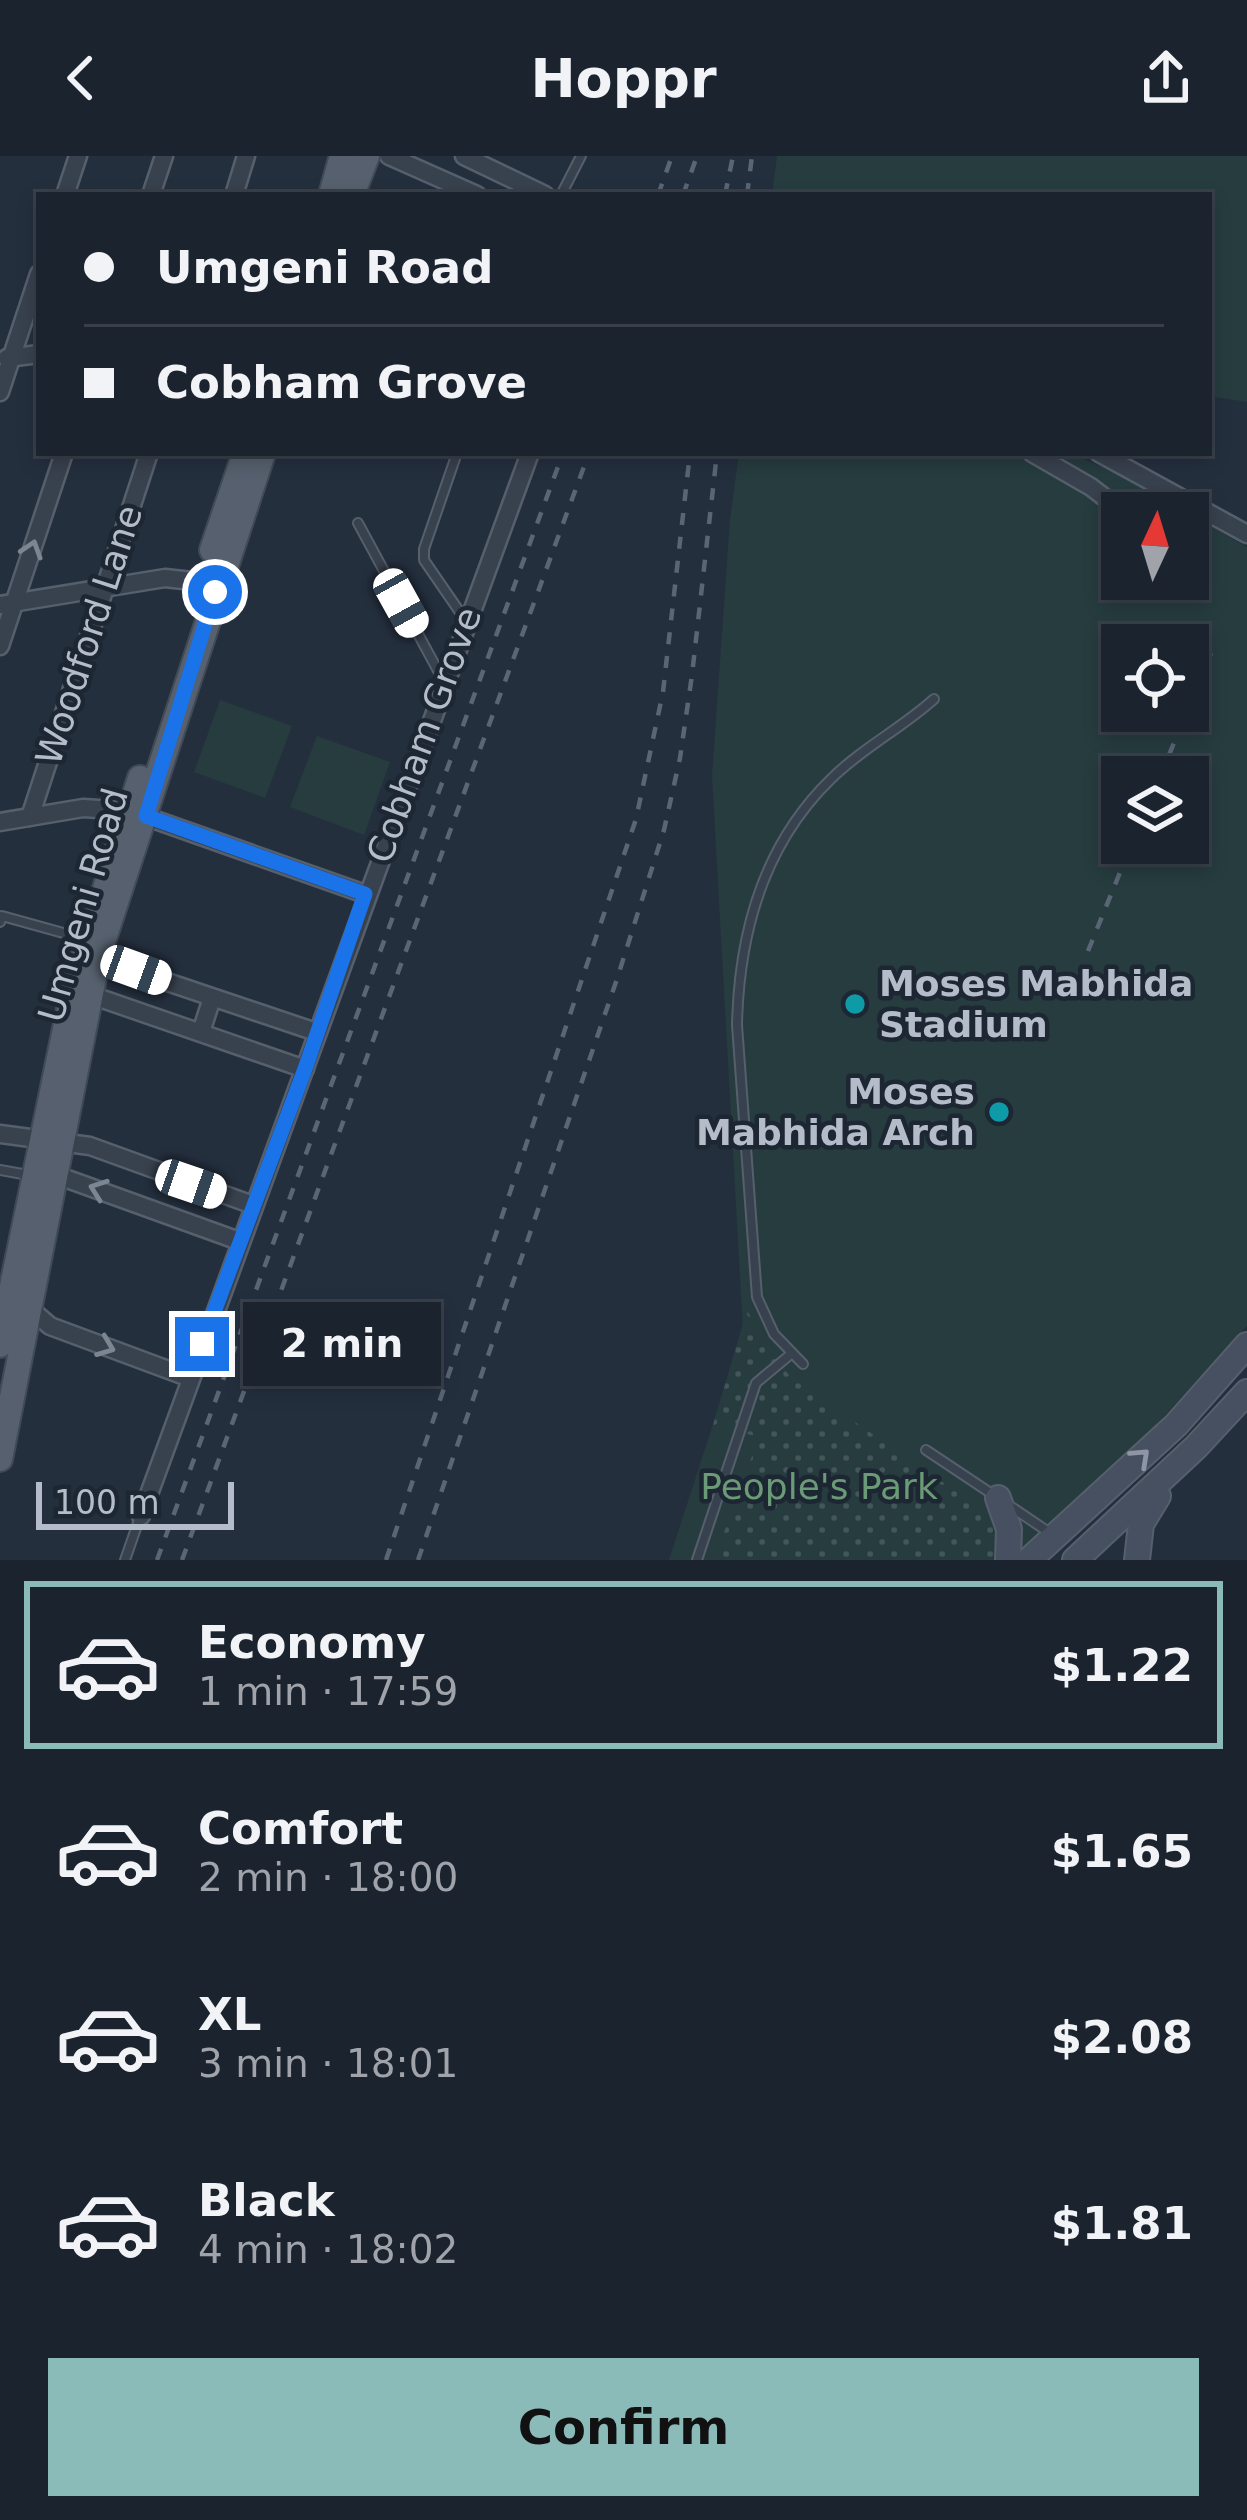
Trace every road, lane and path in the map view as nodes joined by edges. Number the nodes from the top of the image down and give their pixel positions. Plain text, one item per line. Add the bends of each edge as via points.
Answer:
1 (79, 156) edge
2 (164, 156) edge
3 (246, 156) edge
4 (342, 156) edge
5 (367, 156) edge
6 (389, 156) edge
7 (464, 156) edge
8 (581, 156) edge
9 (66, 192) edge
10 (152, 192) edge
11 (235, 192) edge
12 (332, 192) edge
13 (353, 192) edge
14 (470, 192) edge
15 (538, 192) edge
16 (563, 192) edge
17 (36, 282) edge
18 (36, 354) edge
19 (6, 358) edge
20 (0, 392) edge
21 (63, 456) edge
22 (148, 456) edge
23 (244, 456) edge
24 (262, 456) edge
25 (456, 456) edge
26 (527, 456) edge
27 (1037, 456) edge
28 (1105, 456) edge
29 (1101, 495) edge
30 (358, 524) dead end
31 (1247, 534) edge
32 (201, 582) junction
33 (104, 588) junction
34 (7, 604) edge
35 (467, 622) junction
36 (0, 646) edge
37 (444, 682) junction
38 (934, 699) dead end
39 (138, 813) junction
40 (30, 817) junction
41 (0, 822) edge
42 (365, 894) junction
43 (0, 922) edge
44 (89, 950) junction
45 (81, 992) junction
46 (212, 998) junction
47 (201, 1032) junction
48 (316, 1033) junction
49 (305, 1069) junction
50 (0, 1134) edge
51 (51, 1141) junction
52 (0, 1170) edge
53 (42, 1172) junction
54 (160, 1174) junction
55 (253, 1205) junction
56 (147, 1206) junction
57 (239, 1240) junction
58 (12, 1300) edge
59 (1247, 1345) edge
60 (0, 1346) edge
61 (791, 1354) junction
62 (803, 1364) dead end
63 (190, 1378) junction
64 (1247, 1392) edge
65 (1196, 1447) junction
66 (926, 1450) dead end
67 (1, 1451) edge
68 (998, 1498) junction
69 (141, 1516) joint
70 (1056, 1537) junction
71 (1082, 1558) edge
72 (124, 1560) edge
73 (697, 1560) edge
74 (1008, 1560) edge
75 (1028, 1560) edge
76 (1136, 1560) edge

1 - 9 street
2 - 10 street
3 - 11 street
4 - 12 main road
5 - 13 main road
6 - 14 street
7 - 15 street
8 - 16 lane
17 - 19 street
18 - 19 street
19 - 20 street
34 -> 21 street
22 - 33 street, Woodford Lane
23 - 32 main road, Umgeni Road
24 - 39 main road, Umgeni Road
25 - 35 lane via 424,560
26 - 35 street, Cobham Grove
27 - 29 street
28 - 31 street
30 - 37 lane
32 - 33 street
32 - 39 main road, Umgeni Road
33 - 34 street
33 - 40 street, Woodford Lane
34 - 36 street
35 - 37 street, Cobham Grove
37 - 42 street, Cobham Grove
38 - 61 lane via 814,798 772,860 748,920 737,1025 754,1275 762,1314
39 - 40 street via 82,808
39 - 42 street
39 - 44 main road, Umgeni Road
40 - 41 street
42 - 48 street, Cobham Grove
43 - 44 lane via 2,916
44 - 45 main road, Umgeni Road
44 - 46 street
45 - 47 street
45 - 51 main road, Umgeni Road
46 - 47 street
46 - 48 street
47 - 49 street
48 - 49 street, Cobham Grove
49 - 55 street, Cobham Grove
50 - 51 street
51 - 53 main road, Umgeni Road
51 - 54 street via 90,1146
52 - 53 lane
56 -> 53 street
53 - 58 main road, Umgeni Road
54 - 55 street
54 - 56 street
55 - 57 street, Cobham Grove
56 - 57 street
57 - 63 street, Cobham Grove
58 - 60 main road, Umgeni Road
58 -> 63 street via 50,1326
58 - 67 main road, Umgeni Road
70 -> 59 main road via 1176,1425
61 - 62 lane
61 - 73 lane via 756,1383
63 - 69 street, Cobham Grove
64 - 65 main road
65 - 71 main road
65 - 76 main road via 1151,1504
66 - 68 lane
68 - 70 lane
68 - 74 main road via 1009,1528
69 - 72 lane, Cobham Grove
70 - 71 street
70 - 75 main road

